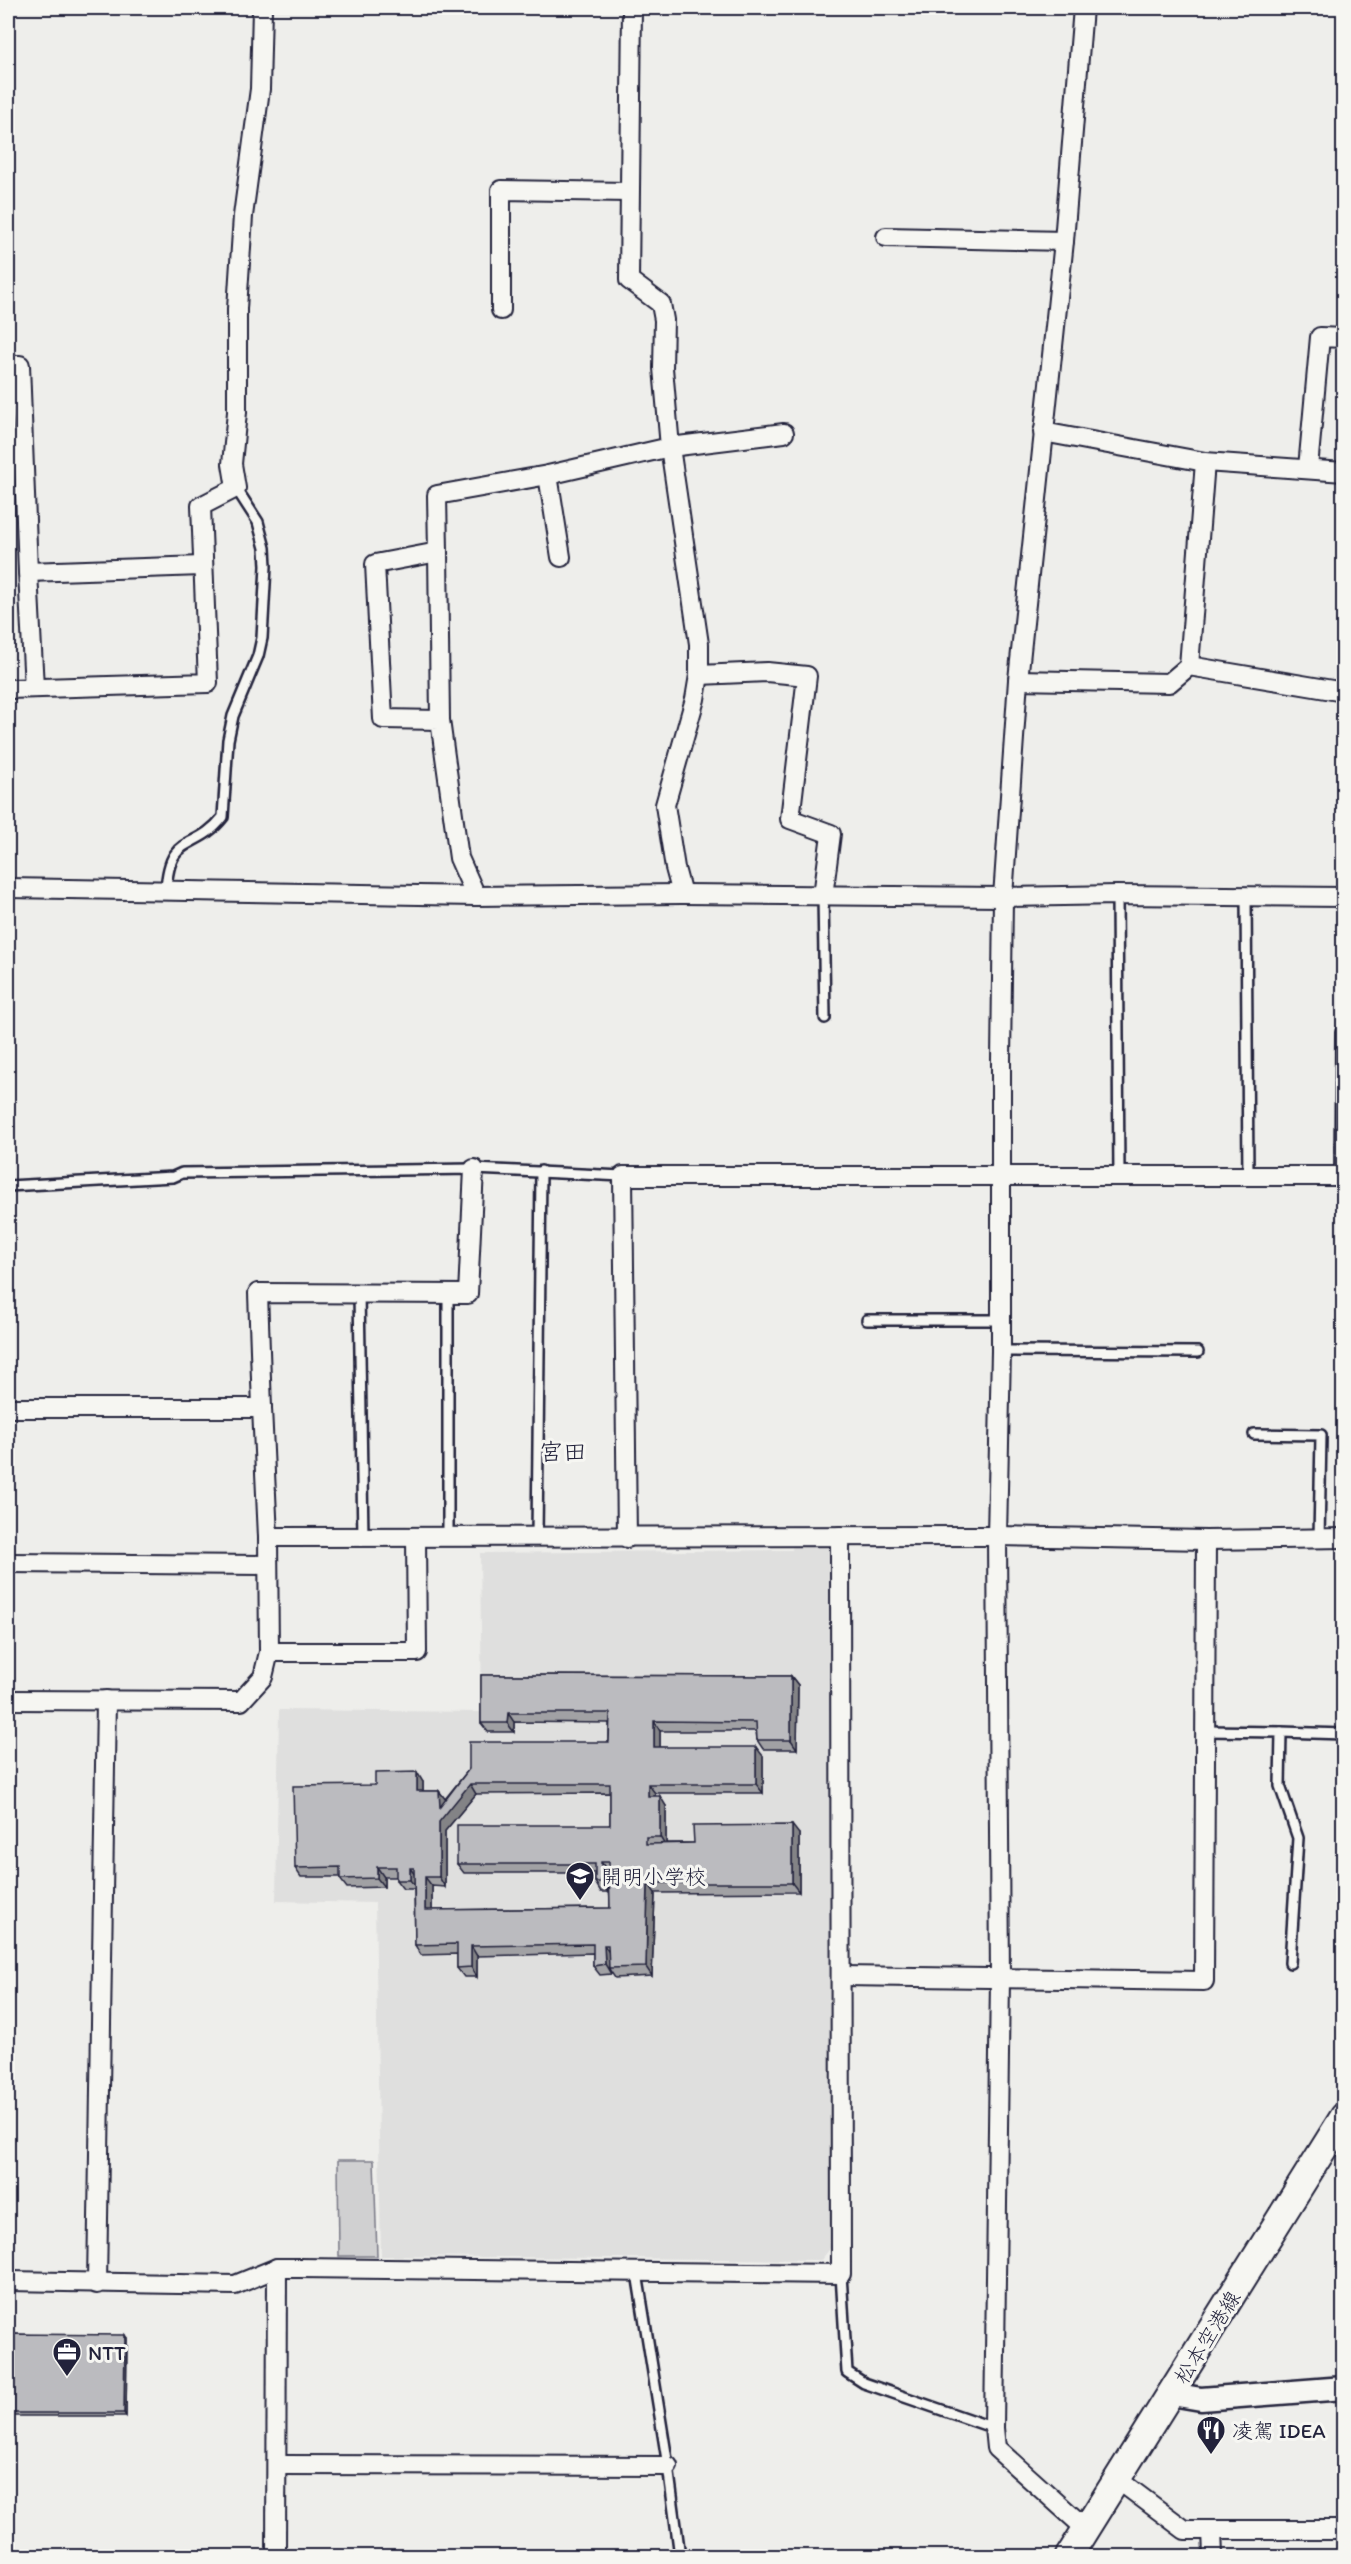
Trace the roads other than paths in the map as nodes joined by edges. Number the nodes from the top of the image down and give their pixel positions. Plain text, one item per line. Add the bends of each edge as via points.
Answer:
1 (262, 8) edge
2 (632, 8) edge
3 (1083, 8) edge
4 (630, 192) junction
5 (886, 237) dead end
6 (1064, 241) junction
7 (501, 310) dead end
8 (1344, 338) edge
9 (8, 366) edge
10 (1043, 432) junction
11 (784, 433) dead end
12 (670, 447) junction
13 (1205, 462) junction
14 (1308, 468) junction
15 (1344, 472) edge
16 (548, 475) junction
17 (236, 488) junction
18 (438, 552) junction
19 (561, 557) dead end
20 (202, 567) junction
21 (28, 572) junction
22 (1189, 666) junction
23 (699, 675) junction
24 (1018, 680) junction
25 (34, 688) junction
26 (8, 689) edge
27 (1344, 692) edge
28 (440, 720) junction
29 (8, 888) edge
30 (166, 891) junction
31 (682, 894) junction
32 (1117, 895) junction
33 (476, 896) junction
34 (823, 896) junction
35 (1246, 896) junction
36 (1003, 897) junction
37 (1344, 897) edge
38 (825, 1018) dead end
39 (1341, 1032) dead end
40 (474, 1169) junction
41 (541, 1171) junction
42 (623, 1176) junction
43 (1342, 1176) edge
44 (1002, 1177) junction
45 (1119, 1177) junction
46 (1248, 1177) junction
47 (8, 1186) edge
48 (359, 1293) junction
49 (448, 1293) junction
50 (867, 1320) dead end
51 (1001, 1320) junction
52 (1001, 1351) junction
53 (1198, 1352) dead end
54 (8, 1408) edge
55 (262, 1408) junction
56 (1254, 1434) dead end
57 (840, 1536) junction
58 (997, 1536) junction
59 (268, 1537) junction
60 (363, 1537) junction
61 (417, 1537) junction
62 (448, 1537) junction
63 (537, 1537) junction
64 (627, 1538) junction
65 (1319, 1539) junction
66 (1344, 1539) edge
67 (1206, 1540) junction
68 (8, 1563) edge
69 (268, 1565) junction
70 (269, 1652) junction
71 (8, 1700) edge
72 (106, 1700) junction
73 (1205, 1731) junction
74 (1281, 1732) junction
75 (1344, 1734) edge
76 (1290, 1963) dead end
77 (842, 1976) junction
78 (1000, 1979) junction
79 (1344, 2116) edge
80 (278, 2268) junction
81 (637, 2273) junction
82 (842, 2274) junction
83 (8, 2281) edge
84 (97, 2284) junction
85 (1344, 2388) edge
86 (1172, 2394) junction
87 (994, 2428) junction
88 (278, 2465) junction
89 (668, 2466) junction
90 (1117, 2479) junction
91 (1086, 2529) junction
92 (1344, 2529) edge
93 (1212, 2530) junction
94 (276, 2556) edge
95 (680, 2556) edge
96 (1069, 2556) edge
97 (1213, 2556) edge

1 - 17 street via 260,89 243,216 238,297 237,412 232,464
2 - 4 street
3 - 6 street
4 - 7 street via 501,190
4 - 12 street via 629,280 661,304
5 - 6 street
6 - 10 street
8 - 14 street via 1320,337
9 - 21 street via 20,364
10 - 13 street
10 - 24 street
11 - 12 street
12 - 16 street
12 - 23 street via 699,644
13 - 14 street
13 - 22 street
14 - 15 street
16 - 18 street via 437,495
16 - 19 street
17 - 20 street via 201,506
17 - 30 lane via 258,522 265,548 262,638 228,740 223,817 181,846 171,858
18 - 28 street
18 - 28 street via 375,564 383,719
20 - 21 street
20 - 25 street via 208,683
21 - 25 street
22 - 24 street via 1169,683
22 - 27 street
23 - 31 street via 665,805
23 - 34 street via 767,672 807,676 790,819 831,834
24 - 36 street
25 - 26 street
28 - 33 street via 459,858
29 - 30 street
30 - 33 street
31 - 33 street
31 - 34 street
32 - 35 street
32 - 36 street
32 - 45 lane
34 - 36 street
34 - 38 lane
35 - 37 street
35 - 46 lane
36 - 44 street
39 - 43 lane
40 - 41 lane
40 - 47 lane via 182,1173 173,1177
40 - 49 street via 468,1294
41 - 42 lane
41 - 63 lane
42 - 44 street
42 - 64 street
43 - 46 street
44 - 45 street
44 - 51 street
45 - 46 street
48 - 49 street
48 - 55 street via 258,1293
48 - 60 lane
49 - 62 lane
50 - 51 lane
51 - 52 street
52 - 53 lane
52 - 58 street
54 - 55 street
55 - 59 street
56 - 65 lane via 1321,1435
57 - 58 street
57 - 64 street
57 - 77 street
58 - 67 street
58 - 78 street
59 - 60 street
59 - 69 street
60 - 61 street
61 - 62 street
61 - 70 street via 417,1652
62 - 63 street
63 - 64 street
65 - 66 street
65 - 67 street
67 - 73 street
68 - 69 street
69 - 70 street
70 - 72 street via 263,1677 241,1701
71 - 72 street
72 - 84 street
73 - 74 lane
73 - 78 street via 1204,1981
74 - 75 lane
74 - 76 lane via 1280,1786 1298,1838
77 - 78 street
77 - 82 street
78 - 87 street
79 - 86 main road, 松本空港線
80 - 81 street
80 - 84 street via 236,2285
80 - 88 street
81 - 82 street
81 - 89 lane
82 - 87 lane via 847,2372 864,2383
83 - 84 street
85 - 86 street via 1201,2399
86 - 90 main road, 松本空港線
87 - 91 street via 996,2448
88 - 89 street
88 - 94 street
89 - 95 lane
90 - 91 main road, 松本空港線
90 - 93 street via 1185,2530
91 - 96 main road, 松本空港線
92 - 93 street
93 - 97 street

